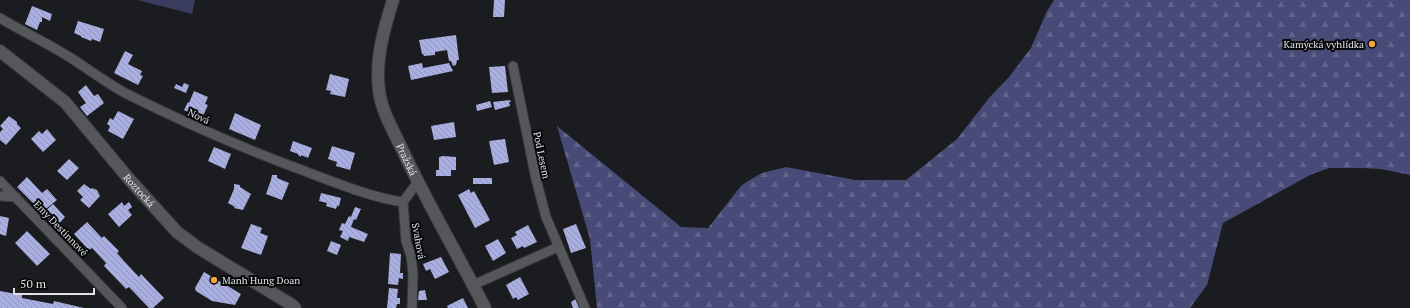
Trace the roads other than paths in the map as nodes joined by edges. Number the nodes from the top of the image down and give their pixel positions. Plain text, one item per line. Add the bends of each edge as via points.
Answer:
1 (393, 0) edge
2 (0, 18) edge
3 (0, 52) edge
4 (513, 66) dead end
5 (0, 181) edge
6 (417, 183) junction
7 (0, 196) edge
8 (16, 197) junction
9 (403, 202) junction
10 (558, 248) junction
11 (474, 285) junction
12 (122, 308) edge
13 (295, 308) edge
14 (412, 308) edge
15 (485, 308) edge
16 (585, 308) edge

1 - 6 street, Pražská via 380,45 379,90 392,128
2 - 9 street, Nová via 60,51 110,84 207,132 310,173 387,200
3 - 13 street, Roztocká via 65,102 177,232
4 - 10 street, Pod Lesem via 536,179 546,217
5 - 8 street, Emy Destinnové
6 - 9 street
6 - 11 street, Pražská
7 - 8 street
8 - 12 street, Emy Destinnové
9 - 14 street, Svahová via 406,241 413,273
10 - 11 street
10 - 16 street, Pod Lesem
11 - 15 street, Pražská

